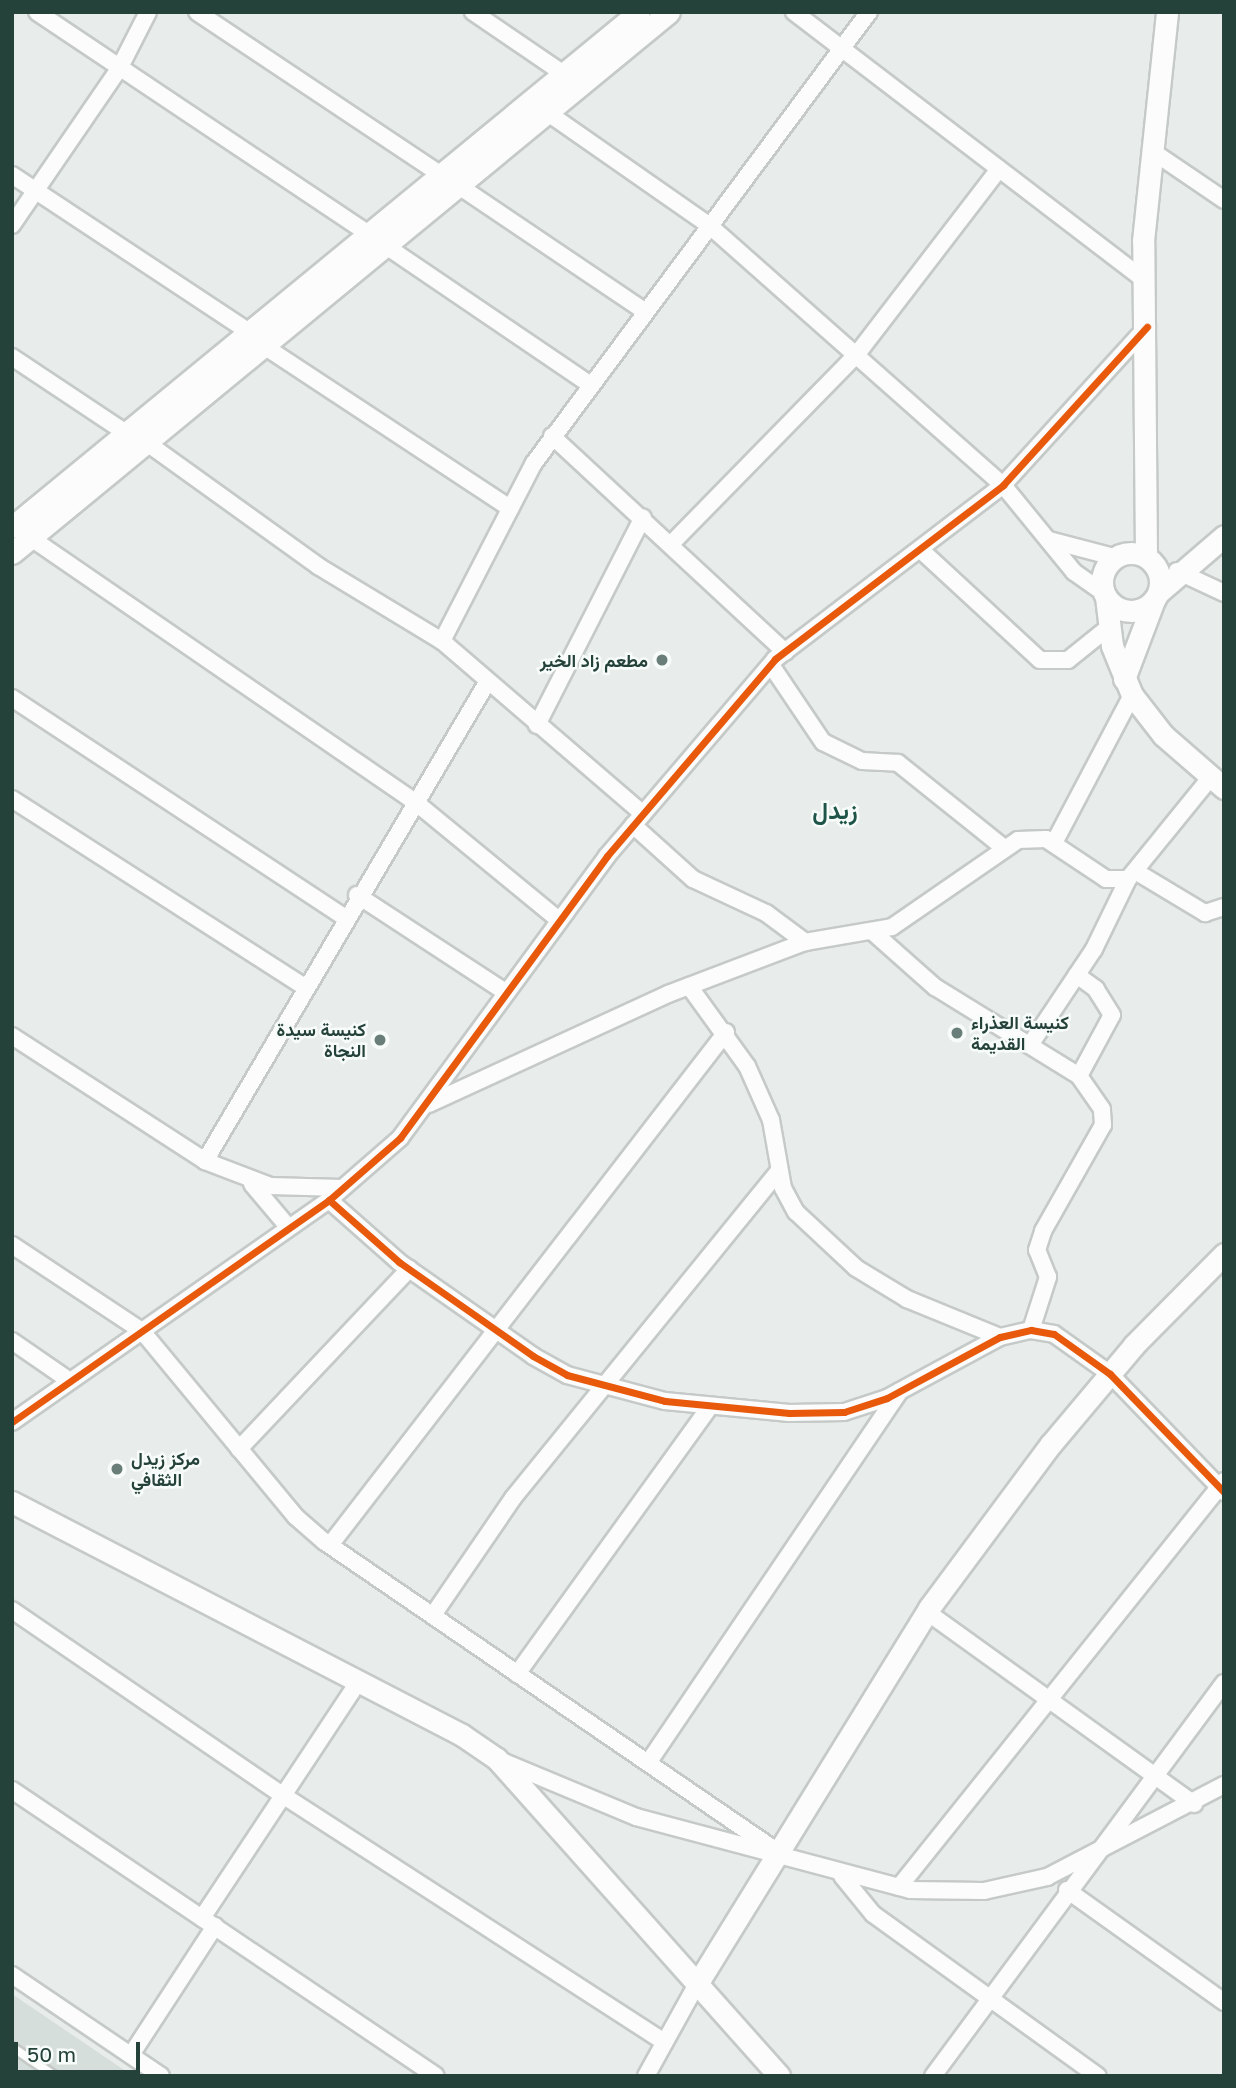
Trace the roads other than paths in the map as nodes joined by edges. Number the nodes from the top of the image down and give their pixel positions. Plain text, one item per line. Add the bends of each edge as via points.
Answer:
1 (37, 12) edge
2 (148, 12) edge
3 (197, 12) edge
4 (473, 12) edge
5 (639, 12) edge
6 (669, 12) edge
7 (794, 12) edge
8 (869, 12) edge
9 (1167, 12) edge
10 (842, 49) junction
11 (120, 67) junction
12 (564, 74) junction
13 (548, 113) junction
14 (1153, 151) junction
15 (999, 169) junction
16 (12, 175) edge
17 (450, 180) junction
18 (39, 193) junction
19 (1224, 200) edge
20 (707, 224) junction
21 (12, 225) edge
22 (378, 240) junction
23 (1145, 280) junction
24 (643, 310) junction
25 (1147, 327) junction
26 (257, 339) junction
27 (857, 354) junction
28 (12, 357) edge
29 (589, 384) junction
30 (126, 433) junction
31 (552, 436) junction
32 (147, 443) junction
33 (1003, 485) junction
34 (510, 508) junction
35 (1147, 511) junction
36 (643, 517) junction
37 (21, 532) edge
38 (1224, 536) edge
39 (1044, 538) junction
40 (672, 543) junction
41 (923, 552) junction
42 (12, 553) edge
43 (1116, 556) junction
44 (1150, 560) junction
45 (1184, 565) junction
46 (1224, 593) edge
47 (1105, 595) junction
48 (1156, 596) junction
49 (1108, 628) junction
50 (442, 641) junction
51 (785, 652) junction
52 (771, 665) junction
53 (488, 681) junction
54 (1128, 687) junction
55 (12, 698) edge
56 (537, 726) junction
57 (1217, 782) edge
58 (12, 799) edge
59 (414, 801) junction
60 (638, 820) junction
61 (1054, 843) junction
62 (1004, 848) junction
63 (1131, 875) junction
64 (358, 895) junction
65 (1224, 907) edge
66 (344, 917) junction
67 (559, 920) junction
68 (873, 932) junction
69 (805, 942) junction
70 (1077, 975) junction
71 (303, 986) junction
72 (689, 986) junction
73 (505, 992) junction
74 (726, 1032) junction
75 (12, 1036) edge
76 (1030, 1045) junction
77 (1079, 1076) junction
78 (424, 1107) junction
79 (205, 1161) junction
80 (779, 1171) junction
81 (242, 1175) junction
82 (344, 1187) junction
83 (329, 1200) junction
84 (289, 1228) junction
85 (12, 1245) edge
86 (1224, 1254) edge
87 (409, 1269) junction
88 (496, 1330) junction
89 (1031, 1330) junction
90 (142, 1331) junction
91 (1000, 1337) junction
92 (12, 1341) edge
93 (1110, 1374) junction
94 (70, 1381) junction
95 (602, 1386) junction
96 (901, 1390) junction
97 (708, 1409) junction
98 (12, 1422) edge
99 (239, 1449) junction
100 (1222, 1486) edge
101 (12, 1502) edge
102 (330, 1545) junction
103 (12, 1609) edge
104 (927, 1612) junction
105 (433, 1615) junction
106 (517, 1674) junction
107 (359, 1681) junction
108 (1224, 1683) edge
109 (1048, 1700) junction
110 (497, 1759) junction
111 (648, 1763) junction
112 (1153, 1775) junction
113 (1224, 1785) edge
114 (12, 1790) edge
115 (281, 1794) junction
116 (1194, 1804) junction
117 (773, 1853) junction
118 (1089, 1858) junction
119 (842, 1877) junction
120 (898, 1887) junction
121 (1067, 1890) junction
122 (209, 1922) junction
123 (12, 1975) edge
124 (697, 1984) junction
125 (989, 1998) junction
126 (1224, 2002) edge
127 (665, 2042) junction
128 (12, 2047) edge
129 (131, 2055) junction
130 (55, 2076) edge
131 (161, 2076) edge
132 (436, 2076) edge
133 (646, 2076) edge
134 (779, 2076) edge
135 (933, 2076) edge
136 (1098, 2076) edge

1 - 11 street
2 - 11 street
3 - 17 street
4 - 12 street
5 - 12 street
6 - 13 street
7 - 10 street
8 - 10 street
9 - 14 street
10 - 15 street
10 - 20 street
11 - 18 street
11 - 22 street
12 - 17 street
13 - 17 street
13 - 20 street
14 - 19 street
14 - 23 street
15 - 23 street
15 - 27 street
16 - 18 street
17 - 22 street
17 - 24 street
18 - 21 street
18 - 26 street
20 - 24 street
20 - 27 street
22 - 26 street
22 - 29 street
23 - 25 street
24 - 29 street
25 - 33 street
25 - 35 street
26 - 30 street
26 - 32 street
26 - 34 street
27 - 33 street
27 - 40 street
28 - 30 street
29 - 31 street
30 - 37 street
31 - 34 street
31 - 36 street
32 - 37 street
32 - 50 street via 318,566
33 - 39 street
33 - 41 street
34 - 50 street
35 - 43 street
35 - 44 street
36 - 40 street
36 - 56 street
37 - 42 street
37 - 59 street
38 - 45 street
39 - 43 street
39 - 47 street
40 - 51 street
41 - 49 street via 1040,660 1068,660
41 - 51 street
43 - 44 street
43 - 47 street via 1103,573
44 - 45 street
44 - 48 street
45 - 46 street
45 - 48 street
47 - 48 street via 1129,611
47 - 49 street
48 - 54 street
49 - 54 street
50 - 53 street
51 - 52 street
52 - 60 street
52 - 62 street via 823,742 862,761 898,763
53 - 56 street
53 - 59 street
54 - 57 street via 1163,736
54 - 61 street
55 - 66 street
56 - 60 street
57 - 63 street
58 - 71 street
59 - 64 street
59 - 67 street
60 - 67 street
60 - 69 street via 693,879 766,913
61 - 62 street via 1034,836
61 - 63 street via 1106,878
62 - 68 street via 892,927
63 - 65 street via 1205,913
63 - 70 street
64 - 66 street
64 - 73 street
66 - 71 street
67 - 73 street
68 - 69 street
68 - 76 street via 934,988
69 - 72 street
70 - 76 street
70 - 77 street via 1096,989 1112,1015
71 - 79 street
72 - 74 street
72 - 78 street
73 - 78 street
74 - 80 street via 771,1120
74 - 88 street
75 - 79 street
76 - 77 street
77 - 89 street via 1102,1110 1103,1125 1043,1231 1037,1250 1048,1277
78 - 82 street
79 - 81 street
80 - 91 street via 796,1212 856,1268 907,1300
80 - 95 street
81 - 82 street via 295,1190
81 - 84 street
82 - 83 street
83 - 84 street
83 - 87 street
84 - 90 street
85 - 90 street
86 - 93 street
87 - 88 street
87 - 99 street
88 - 95 street via 567,1375
88 - 102 street
89 - 91 street
89 - 93 street via 1078,1346
90 - 94 street
90 - 99 street
91 - 96 street
92 - 94 street
93 - 100 street
93 - 104 street
94 - 98 street
95 - 97 street
95 - 105 street
96 - 97 street via 844,1412
96 - 111 street
97 - 106 street
99 - 102 street via 296,1517
100 - 109 street
101 - 107 street
102 - 105 street
103 - 115 street
104 - 109 street
104 - 117 street
105 - 106 street
106 - 111 street
107 - 110 street
107 - 115 street
108 - 112 street
109 - 112 street
109 - 120 street
110 - 117 street via 636,1817
110 - 124 street
111 - 117 street
112 - 116 street
112 - 118 street
113 - 116 street
114 - 122 street
115 - 122 street
115 - 127 street
116 - 118 street
117 - 119 street
117 - 124 street
118 - 120 street via 1047,1877 984,1891
118 - 121 street
119 - 120 street
119 - 125 street via 873,1914
121 - 125 street
121 - 126 street
122 - 129 street
122 - 132 street
123 - 129 street
124 - 127 street
124 - 134 street
125 - 135 street
125 - 136 street
127 - 133 street
128 - 130 lane
129 - 131 street

